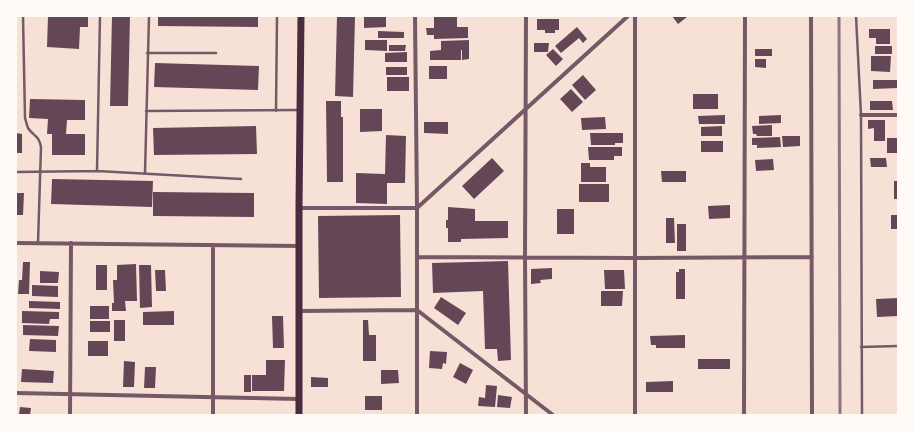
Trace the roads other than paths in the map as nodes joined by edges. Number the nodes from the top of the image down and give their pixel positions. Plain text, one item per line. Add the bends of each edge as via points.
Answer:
1 (23, 16) edge
2 (100, 16) edge
3 (149, 16) edge
4 (277, 16) edge
5 (301, 16) edge
6 (414, 16) edge
7 (526, 16) edge
8 (628, 16) edge
9 (635, 16) edge
10 (745, 16) edge
11 (811, 16) edge
12 (856, 16) edge
13 (147, 53) junction
14 (216, 53) dead end
15 (276, 110) junction
16 (300, 110) junction
17 (526, 110) junction
18 (146, 111) junction
19 (861, 115) junction
20 (898, 115) edge
21 (97, 171) junction
22 (16, 172) edge
23 (39, 172) junction
24 (145, 173) junction
25 (241, 179) dead end
26 (299, 208) junction
27 (418, 208) junction
28 (16, 243) edge
29 (38, 243) junction
30 (71, 243) junction
31 (213, 245) junction
32 (299, 246) junction
33 (417, 257) junction
34 (525, 257) junction
35 (812, 257) junction
36 (634, 258) junction
37 (744, 258) junction
38 (299, 310) junction
39 (417, 310) junction
40 (898, 346) edge
41 (861, 347) junction
42 (16, 393) edge
43 (526, 394) junction
44 (71, 395) junction
45 (213, 397) junction
46 (300, 399) junction
47 (70, 415) edge
48 (213, 415) edge
49 (300, 415) edge
50 (417, 415) edge
51 (526, 415) edge
52 (553, 415) edge
53 (634, 415) edge
54 (744, 415) edge
55 (812, 415) edge
56 (862, 415) edge

1 - 23 lane via 25,118 29,130 40,141
2 - 21 lane
3 - 13 lane
4 - 15 lane
5 - 16 main road
6 - 27 street
7 - 17 street
8 - 17 street
9 - 36 street
10 - 37 street
11 - 35 street
12 - 19 lane
13 - 14 lane
13 - 18 lane
15 - 16 lane
15 - 18 lane
16 - 26 main road
17 - 27 street
17 - 34 street
18 - 24 lane
19 - 20 street
19 - 41 lane
21 - 23 lane
21 - 24 lane
22 - 23 lane
23 - 29 lane
24 - 25 lane
26 - 27 street
26 - 32 main road
27 - 33 street
28 - 29 street
29 - 30 street
30 - 31 street
30 - 44 street
31 - 32 street
31 - 45 street
32 - 38 main road
33 - 34 street
33 - 39 street
34 - 36 street
34 - 43 street
35 - 37 street
35 - 55 street
36 - 37 street
36 - 53 street
37 - 54 street
38 - 39 street
38 - 46 main road
39 - 43 street
39 - 50 street
40 - 41 lane
41 - 56 lane
42 - 44 street
43 - 51 street
43 - 52 street
44 - 45 street
44 - 47 street
45 - 46 street
45 - 48 street
46 - 49 main road

